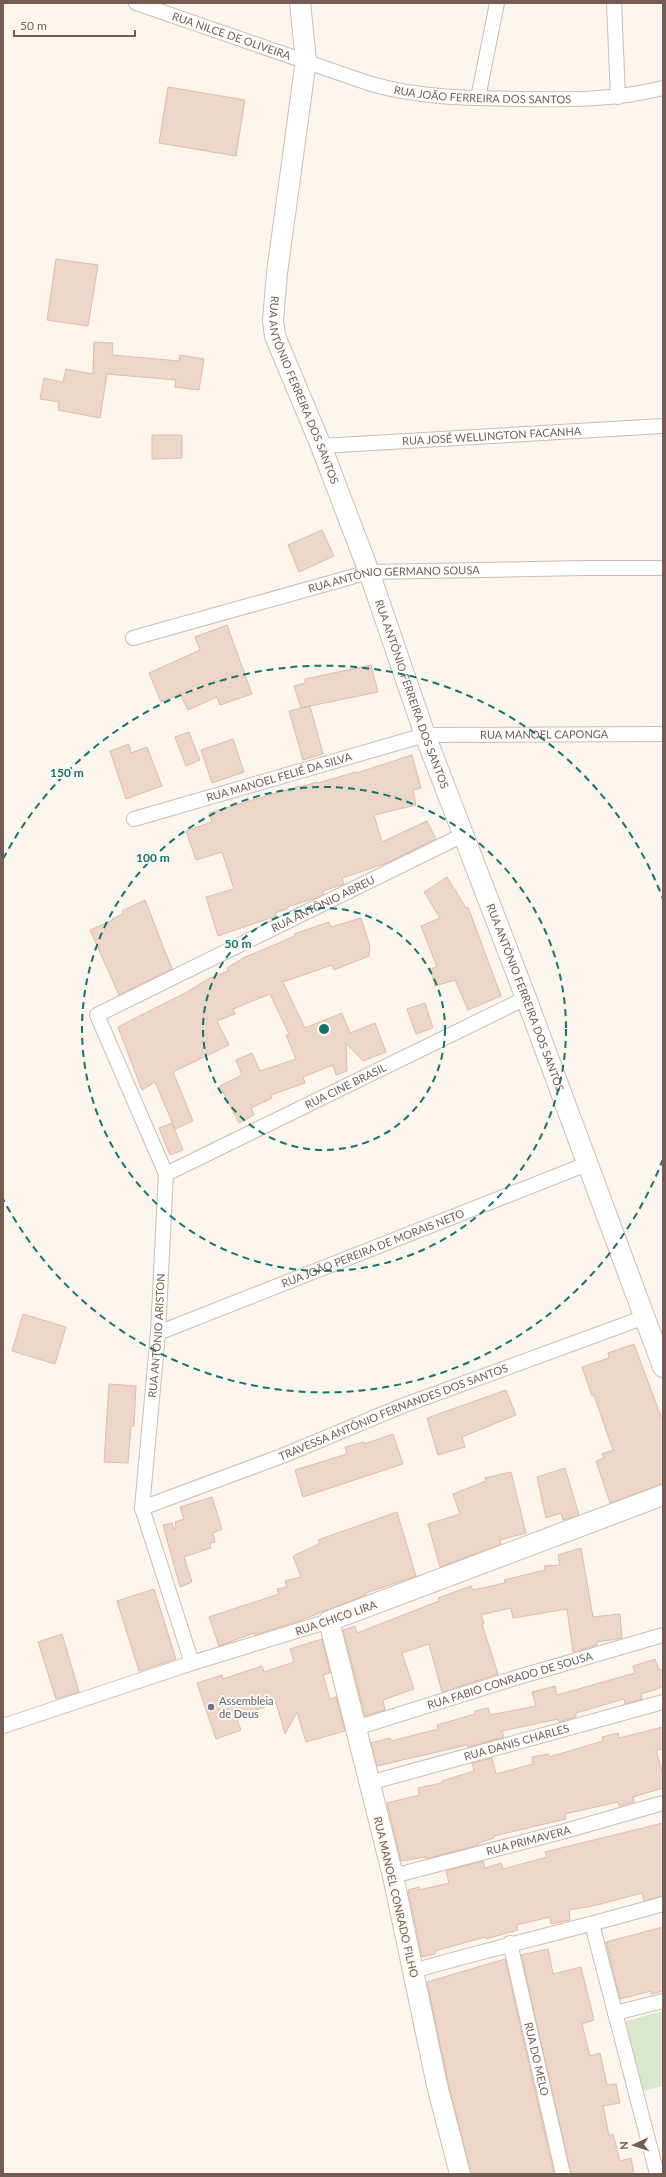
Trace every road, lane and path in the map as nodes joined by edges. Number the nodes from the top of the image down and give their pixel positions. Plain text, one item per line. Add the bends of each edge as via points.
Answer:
1 (136, 3) edge
2 (300, 3) edge
3 (497, 3) edge
4 (614, 3) edge
5 (306, 60) junction
6 (663, 88) edge
7 (618, 97) junction
8 (478, 98) junction
9 (663, 426) edge
10 (320, 446) junction
11 (663, 568) edge
12 (369, 572) junction
13 (133, 638) dead end
14 (663, 734) edge
15 (425, 735) junction
16 (134, 819) dead end
17 (463, 835) junction
18 (526, 998) junction
19 (97, 1015) joint
20 (587, 1164) junction
21 (166, 1174) junction
22 (645, 1317) junction
23 (158, 1333) junction
24 (663, 1367) edge
25 (663, 1495) edge
26 (142, 1508) junction
27 (329, 1621) junction
28 (663, 1635) edge
29 (192, 1663) junction
30 (663, 1702) edge
31 (3, 1726) edge
32 (356, 1728) junction
33 (369, 1783) junction
34 (663, 1803) edge
35 (392, 1876) junction
36 (663, 1904) edge
37 (592, 1924) junction
38 (510, 1943) junction
39 (413, 1971) junction
40 (663, 2001) edge
41 (615, 2013) junction
42 (460, 2174) edge
43 (563, 2174) edge
44 (657, 2174) edge

1 - 5 street, RUA NILCE DE OLIVEIRA
2 - 5 street, RUA ANTÔNIO FERREIRA DOS SANTOS
3 - 8 street
4 - 7 street
5 - 8 street, RUA JOÃO FERREIRA DOS SANTOS via 401,92 433,97
5 - 10 street, RUA ANTÔNIO FERREIRA DOS SANTOS via 273,320 274,336
6 - 7 street, RUA JOÃO FERREIRA DOS SANTOS
7 - 8 street, RUA JOÃO FERREIRA DOS SANTOS via 573,100
9 - 10 street, RUA JOSÉ WELLINGTON FACANHA
10 - 12 street, RUA ANTÔNIO FERREIRA DOS SANTOS
11 - 12 street, RUA ANTÔNIO GERMANO SOUSA
12 - 13 street, RUA ANTÔNIO GERMANO SOUSA
12 - 15 street, RUA ANTÔNIO FERREIRA DOS SANTOS
14 - 15 street, RUA MANOEL CAPONGA
15 - 16 street, RUA MANOEL FELIÉ DA SILVA
15 - 17 street, RUA ANTÔNIO FERREIRA DOS SANTOS
17 - 18 street, RUA ANTÔNIO FERREIRA DOS SANTOS
17 - 19 street, RUA ANTÔNIO ABREU
18 - 20 street, RUA ANTÔNIO FERREIRA DOS SANTOS
18 - 21 street, RUA CINE BRASIL
19 - 21 street, RUA ANTÔNIO ARISTON
20 - 22 street, RUA ANTÔNIO FERREIRA DOS SANTOS
20 - 23 street, RUA JOÃO PEREIRA DE MORAIS NETO
21 - 23 street, RUA ANTÔNIO ARISTON
22 - 24 street, RUA ANTÔNIO FERREIRA DOS SANTOS
22 - 26 street, TRAVESSA ANTÔNIO FERNANDES DOS SANTOS via 402,1406 282,1456
23 - 26 street, RUA ANTÔNIO ARISTON
25 - 27 street, RUA CHICO LIRA
26 - 29 street, RUA ANTÔNIO ARISTON
27 - 29 street, RUA CHICO LIRA
27 - 32 street, RUA MANOEL CONRADO FILHO
28 - 32 street, RUA FABIO CONRADO DE SOUSA
29 - 31 street, RUA CHICO LIRA
30 - 33 street, RUA DANIS CHARLES
32 - 33 street, RUA MANOEL CONRADO FILHO
33 - 35 street, RUA MANOEL CONRADO FILHO
34 - 35 street, RUA PRIMAVERA
35 - 39 street, RUA MANOEL CONRADO FILHO
36 - 37 street
37 - 38 street
37 - 41 street
38 - 39 street
38 - 43 street, RUA DO MELO
39 - 42 street, RUA MANOEL CONRADO FILHO via 437,2085
40 - 41 street
41 - 44 street

